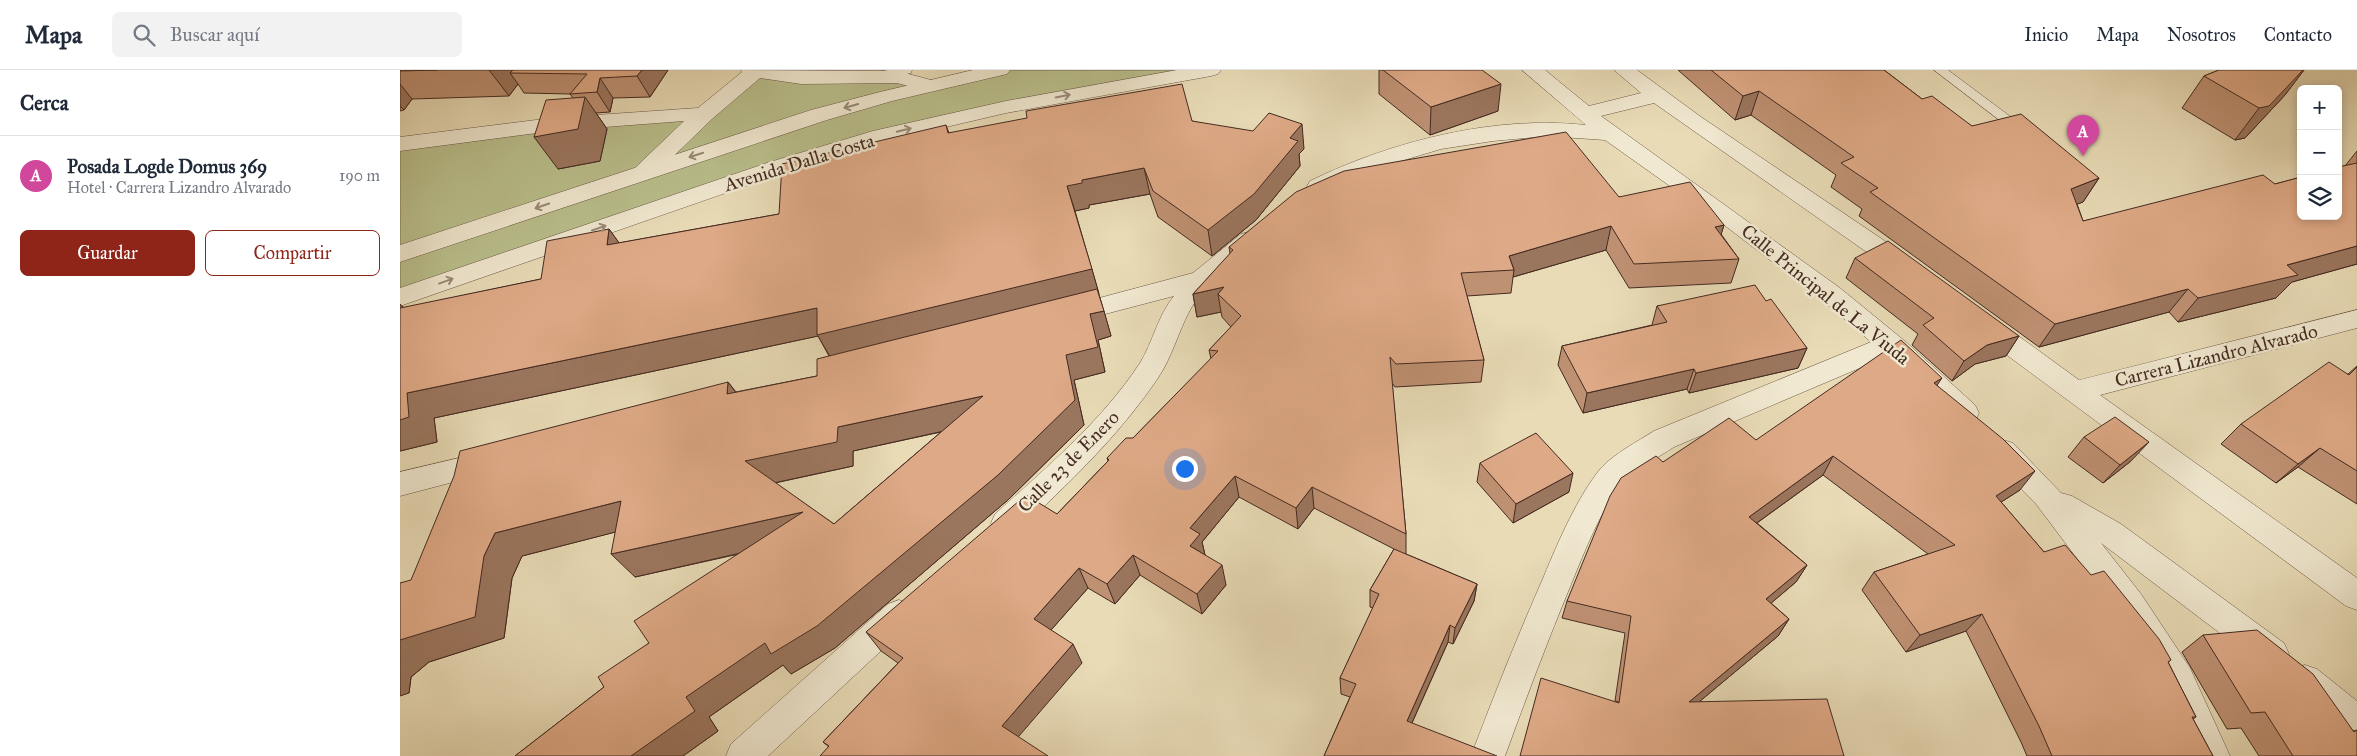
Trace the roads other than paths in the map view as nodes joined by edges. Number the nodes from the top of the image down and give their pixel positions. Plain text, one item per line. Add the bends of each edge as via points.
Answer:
1 (753, 70) edge
2 (906, 70) edge
3 (1000, 70) edge
4 (1211, 70) edge
5 (1532, 70) edge
6 (1624, 70) edge
7 (1940, 70) edge
8 (878, 76) junction
9 (928, 85) junction
10 (1657, 96) junction
11 (1585, 113) junction
12 (704, 114) junction
13 (1610, 134) junction
14 (2034, 140) edge
15 (400, 144) edge
16 (644, 172) junction
17 (1297, 201) edge
18 (1267, 225) edge
19 (400, 254) edge
20 (1202, 280) junction
21 (1926, 282) edge
22 (400, 297) edge
23 (1965, 310) edge
24 (2357, 319) edge
25 (1043, 320) edge
26 (1891, 344) junction
27 (2075, 391) junction
28 (519, 453) edge
29 (400, 484) edge
30 (2046, 495) junction
31 (986, 540) edge
32 (2357, 596) edge
33 (914, 601) edge
34 (2357, 722) edge
35 (742, 756) edge
36 (1488, 756) edge
37 (2214, 756) edge

1 - 8 street via 802,78
1 - 12 street
2 - 8 lane
3 - 9 street, Avenida Dalla Costa
22 -> 4 street, Avenida Dalla Costa via 769,170 881,136 1006,107
5 - 11 street, Calle Principal de La Viuda
6 - 10 street
7 - 14 lane
8 - 9 street
9 -> 16 street, Avenida Dalla Costa via 819,115
10 - 11 street
10 - 21 street via 1847,224
11 - 13 street, Calle Principal de La Viuda
12 - 15 street via 560,123
12 - 16 street
13 - 17 street via 1556,129 1442,141 1388,154 1344,172
13 - 26 street, Calle Principal de La Viuda via 1723,213 1831,294
16 -> 19 street, Avenida Dalla Costa
18 - 20 street, Calle 23 de Enero
20 - 25 street
20 - 31 street, Calle 23 de Enero via 1178,308 1150,368 1107,426
23 - 27 street
24 - 27 street, Carrera Lizandro Alvarado
26 - 30 street, Calle Principal de La Viuda via 1945,393
26 - 36 street via 1664,439 1612,476 1572,546
27 - 32 street
28 - 29 street
30 - 34 street via 2110,533 2260,644
30 - 37 street, Calle Principal de La Viuda via 2130,604 2178,679
33 - 35 street

